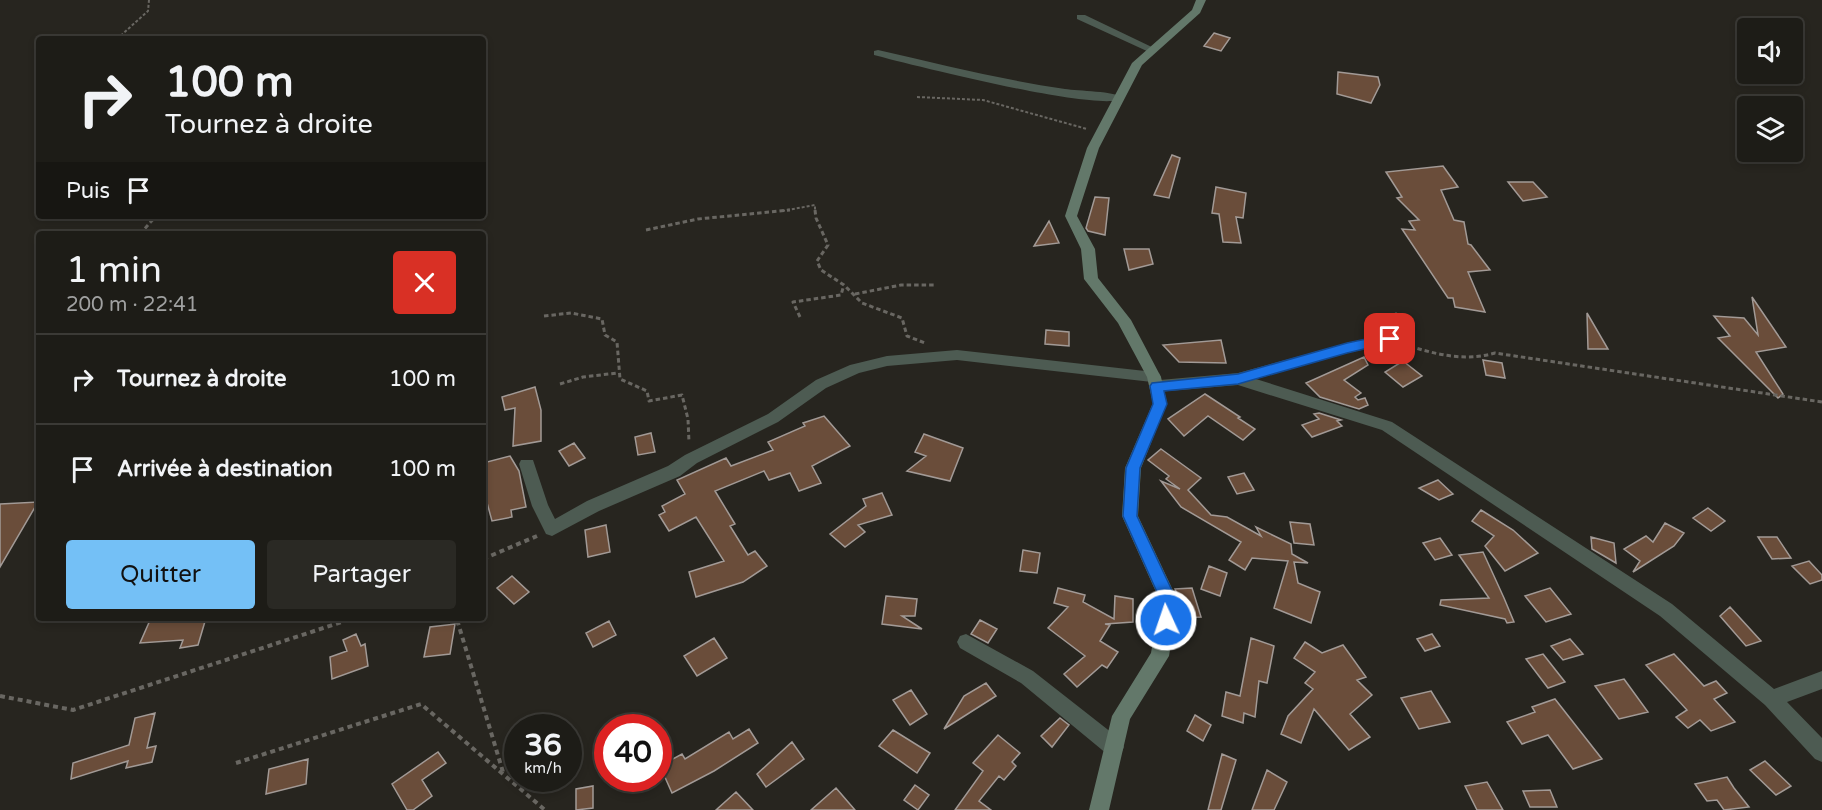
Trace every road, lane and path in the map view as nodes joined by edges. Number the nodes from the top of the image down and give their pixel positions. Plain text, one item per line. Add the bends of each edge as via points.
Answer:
1 (149, 0) edge
2 (1201, 0) edge
3 (1081, 17) dead end
4 (120, 36) edge
5 (1153, 50) junction
6 (878, 53) dead end
7 (918, 97) dead end
8 (1118, 98) junction
9 (1102, 134) junction
10 (153, 219) edge
11 (646, 230) dead end
12 (143, 231) edge
13 (936, 285) dead end
14 (843, 287) junction
15 (854, 295) junction
16 (544, 316) dead end
17 (800, 316) dead end
18 (1396, 317) dead end
19 (1390, 339) junction
20 (927, 344) dead end
21 (617, 374) junction
22 (1238, 379) junction
23 (1155, 381) junction
24 (560, 384) dead end
25 (1822, 402) edge
26 (691, 459) junction
27 (526, 464) dead end
28 (552, 529) junction
29 (486, 558) edge
30 (345, 621) edge
31 (450, 621) edge
32 (966, 642) dead end
33 (1822, 680) edge
34 (0, 696) edge
35 (1772, 699) junction
36 (1114, 747) junction
37 (1822, 752) edge
38 (236, 764) dead end
39 (503, 774) junction
40 (545, 810) edge
41 (1100, 810) edge

1 - 4 path via 148,11
2 - 5 street via 1196,11
3 - 5 street
5 - 8 street via 1137,63
6 - 8 street via 1009,84
7 - 9 path via 947,94 1005,102
8 - 9 street
9 - 23 street via 1093,148 1071,216 1088,249 1091,279 1124,320
10 - 12 path
11 - 14 path via 698,219 814,205 828,245 817,261 821,270 838,277
13 - 15 path via 901,285
14 - 15 path
14 - 17 path via 841,295 793,302
15 - 20 path via 868,306 902,318 907,336
16 - 21 path via 571,313 602,318 605,335 616,342 620,356
18 - 19 street
19 - 22 street
19 - 25 path via 1438,356 1484,357 1495,353
21 - 24 path via 582,377
21 - 26 path via 620,380 646,391 649,401 682,395
22 - 23 street
22 - 35 street via 1387,426 1666,610
23 - 26 street via 957,355 887,361 820,384 773,418
23 - 36 street via 1160,404 1133,468 1130,516 1169,601 1160,656 1121,716
26 - 28 street via 674,471 593,506
27 - 28 street
28 - 29 path
30 - 34 path via 73,710
31 - 39 path via 458,623
32 - 36 street via 1027,677
33 - 35 street
35 - 37 street
36 - 41 street
38 - 39 path via 421,704
39 - 40 path

